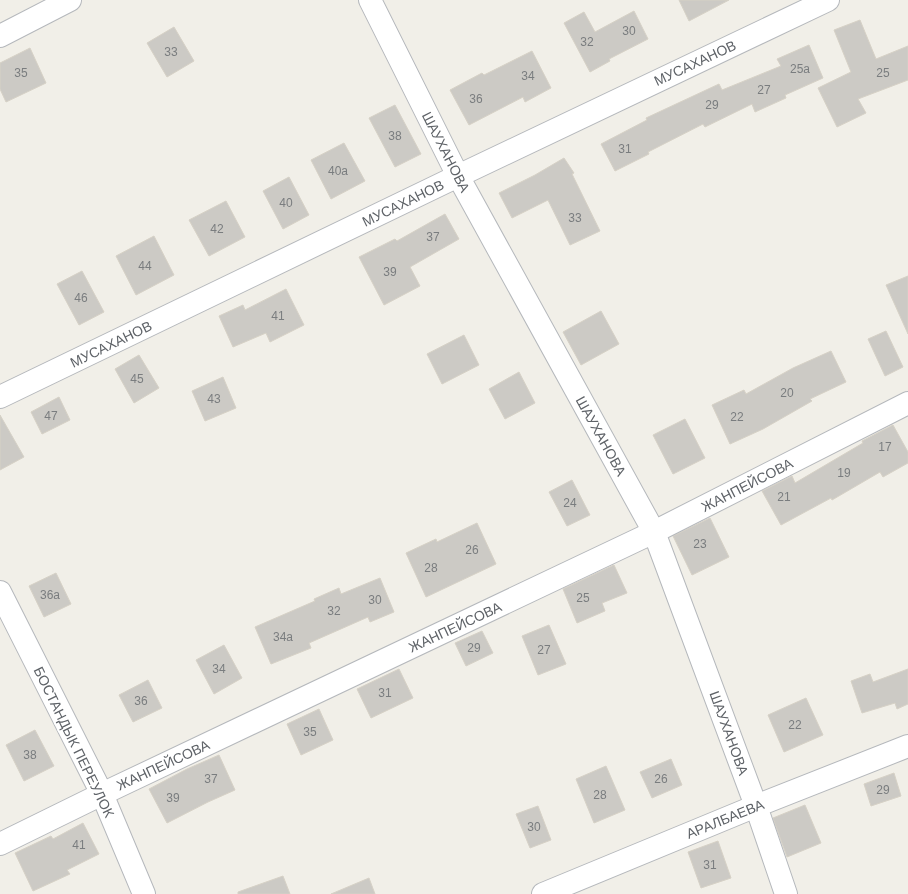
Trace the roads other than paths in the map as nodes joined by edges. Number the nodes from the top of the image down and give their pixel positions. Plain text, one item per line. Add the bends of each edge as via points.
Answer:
1 (70, 0) edge
2 (370, 0) edge
3 (828, 0) edge
4 (0, 36) edge
5 (458, 176) junction
6 (0, 397) edge
7 (908, 403) edge
8 (654, 532) junction
9 (0, 592) edge
10 (908, 746) edge
11 (102, 794) junction
12 (756, 806) junction
13 (0, 844) edge
14 (144, 894) edge
15 (543, 894) edge
16 (786, 894) edge

1 - 4 street
2 - 5 street, ШАУХАНОВА
3 - 5 street, МУСАХАНОВ
5 - 6 street, МУСАХАНОВ
5 - 8 street, ШАУХАНОВА
7 - 8 street, ЖАНПЕЙСОВА
8 - 11 street, ЖАНПЕЙСОВА
8 - 12 street, ШАУХАНОВА
9 - 11 street, БОСТАНДЫК ПЕРЕУЛОК
10 - 12 street, АРАЛБАЕВА
11 - 13 street, ЖАНПЕЙСОВА
11 - 14 street, БОСТАНДЫК ПЕРЕУЛОК
12 - 15 street, АРАЛБАЕВА
12 - 16 street, ШАУХАНОВА

